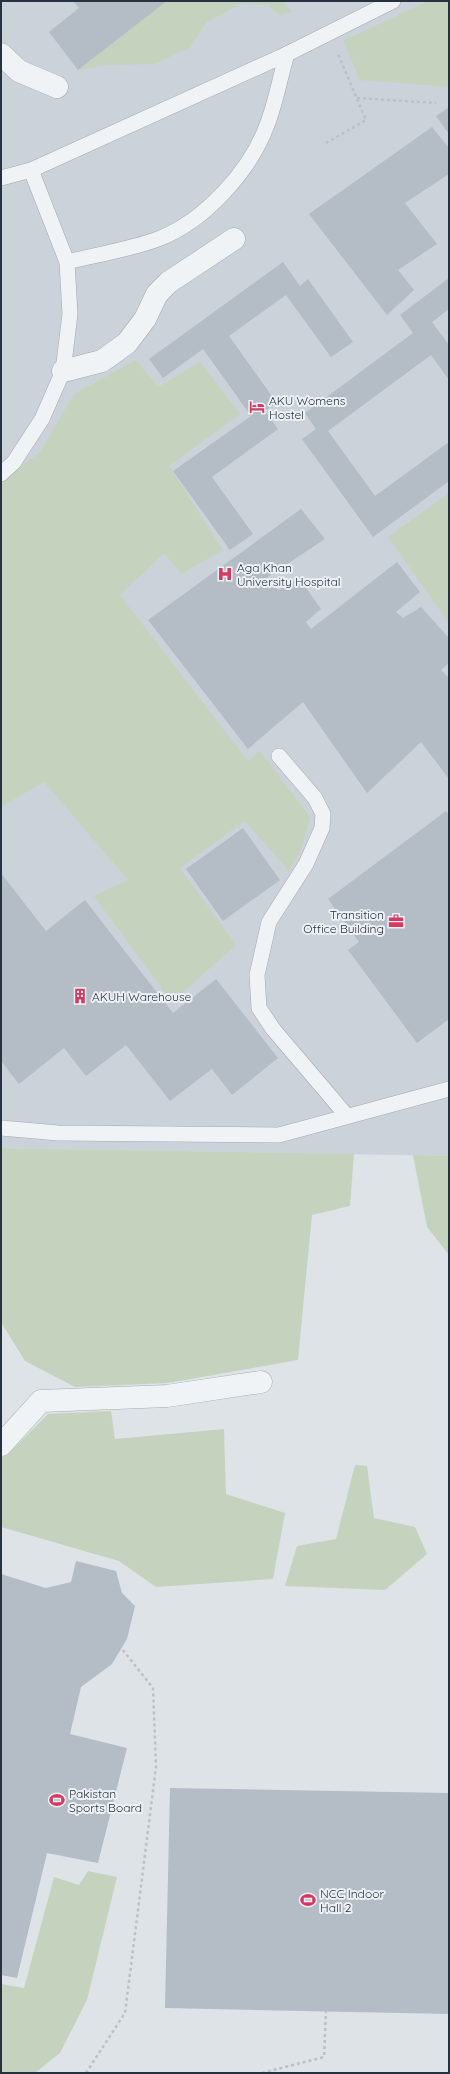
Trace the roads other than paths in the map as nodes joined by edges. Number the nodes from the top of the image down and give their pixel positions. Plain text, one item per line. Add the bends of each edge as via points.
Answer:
1 (393, 1) edge
2 (1, 54) edge
3 (287, 54) junction
4 (57, 87) dead end
5 (31, 170) junction
6 (1, 178) edge
7 (234, 239) dead end
8 (67, 262) junction
9 (63, 371) junction
10 (1, 474) edge
11 (279, 756) dead end
12 (449, 1089) edge
13 (347, 1116) junction
14 (1, 1128) edge
15 (261, 1382) dead end
16 (1, 1445) edge

1 - 3 lane
2 - 4 street via 19,71
3 - 5 lane
3 - 8 lane via 267,125 243,170 220,196 190,221 159,238
5 - 6 lane
5 - 8 lane
7 - 9 street via 169,282 157,294 145,319 127,343 102,361
8 - 9 lane via 70,314
9 - 10 lane via 42,419 14,462
11 - 13 lane via 316,798 323,814 323,821 306,864 268,922 257,975 259,1008 273,1029
12 - 13 lane
13 - 14 lane via 279,1135 58,1133
15 - 16 street via 167,1396 41,1402

